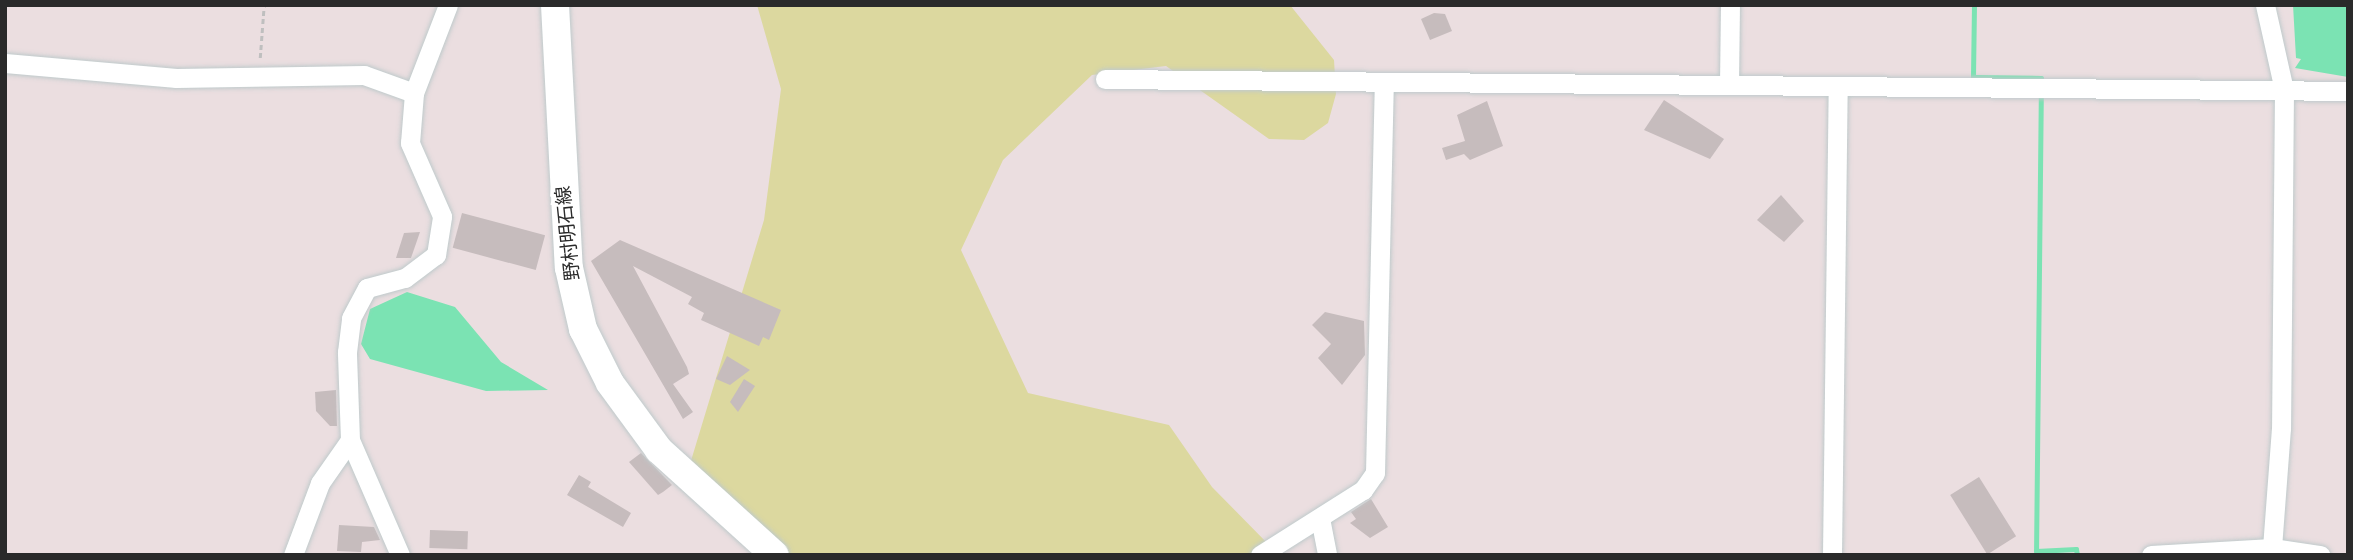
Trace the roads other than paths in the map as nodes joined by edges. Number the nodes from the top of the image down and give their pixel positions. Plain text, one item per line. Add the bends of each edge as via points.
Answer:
1 (448, 5) edge
2 (555, 5) edge
3 (1730, 5) edge
4 (2265, 5) edge
5 (5, 62) edge
6 (1105, 79) dead end
7 (1384, 82) junction
8 (1729, 85) junction
9 (1838, 87) junction
10 (2284, 90) junction
11 (2348, 91) edge
12 (414, 93) junction
13 (350, 440) junction
14 (1320, 518) junction
15 (2272, 548) junction
16 (293, 555) edge
17 (400, 555) edge
18 (775, 555) edge
19 (1260, 555) edge
20 (1327, 555) edge
21 (1832, 555) edge
22 (2151, 555) edge
23 (2320, 555) edge

1 - 12 street
2 - 18 main road, 野村明石線 via 569,268 583,329 610,383 659,450
3 - 8 street
4 - 10 street
5 - 12 street via 258,79 364,75
6 - 7 street
7 - 8 street
7 - 14 street via 1375,473 1363,490
8 - 9 street
9 - 10 street
9 - 21 street
10 - 11 street
10 - 15 street via 2281,428
12 - 13 street via 410,142 442,216 436,255 405,278 367,288 351,318
13 - 16 street via 320,483
13 - 17 street
14 - 19 street
14 - 20 street
15 - 22 street
15 - 23 street

